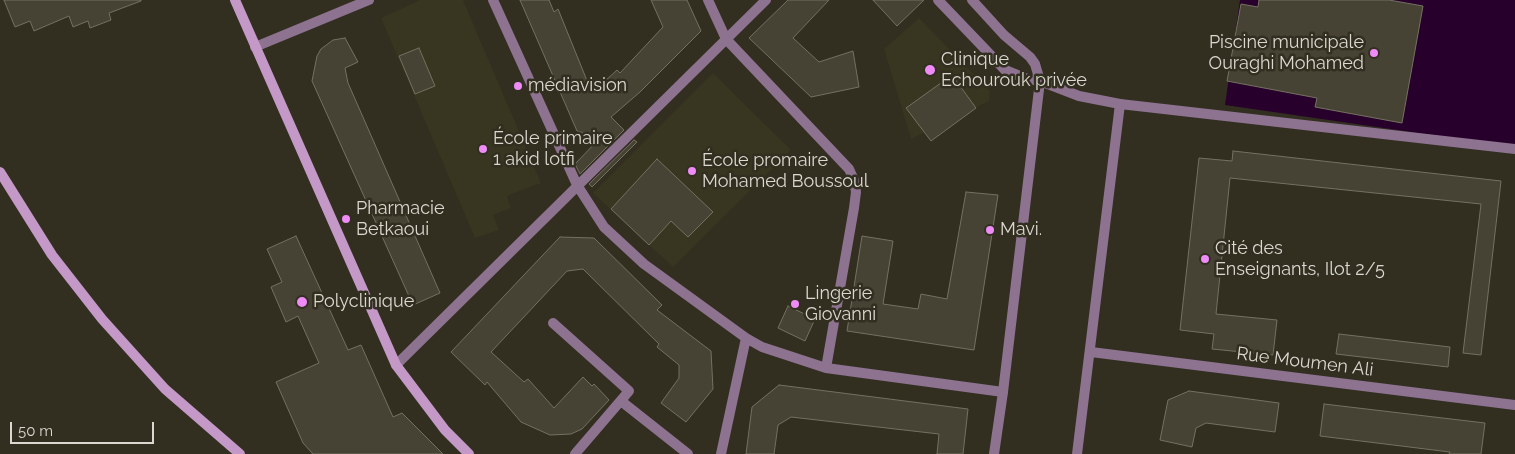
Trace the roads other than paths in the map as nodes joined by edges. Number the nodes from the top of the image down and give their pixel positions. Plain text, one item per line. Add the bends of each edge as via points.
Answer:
1 (234, 0) edge
2 (369, 0) edge
3 (493, 0) edge
4 (708, 0) edge
5 (766, 0) edge
6 (938, 0) edge
7 (972, 0) edge
8 (726, 39) junction
9 (255, 47) junction
10 (1040, 80) junction
11 (1120, 104) junction
12 (1515, 149) edge
13 (0, 172) edge
14 (577, 185) junction
15 (553, 323) dead end
16 (746, 338) junction
17 (1091, 352) junction
18 (396, 365) junction
19 (826, 368) junction
20 (1003, 392) junction
21 (621, 401) junction
22 (1515, 405) edge
23 (240, 454) edge
24 (470, 454) edge
25 (575, 454) edge
26 (688, 454) edge
27 (721, 454) edge
28 (994, 454) edge
29 (1077, 454) edge

1 - 9 main road
2 - 9 street
3 - 14 street
4 - 8 street
5 - 8 street
6 - 10 street via 1005,70 1028,80
7 - 10 street via 1004,35 1030,57
8 - 14 street
8 - 19 street via 849,169 854,180 854,208
9 - 18 main road
10 - 11 street via 1079,96
10 - 20 street
11 - 12 street
11 - 17 street
13 - 23 main road via 52,255 102,319 165,389
14 - 16 street via 604,227 644,264
14 - 18 street
15 - 21 street via 629,391
16 - 19 street via 762,347
16 - 27 street
17 - 22 street, Rue Moumen Ali
17 - 29 street
18 - 24 main road via 445,430
19 - 20 street
20 - 28 street
21 - 25 street
21 - 26 street

